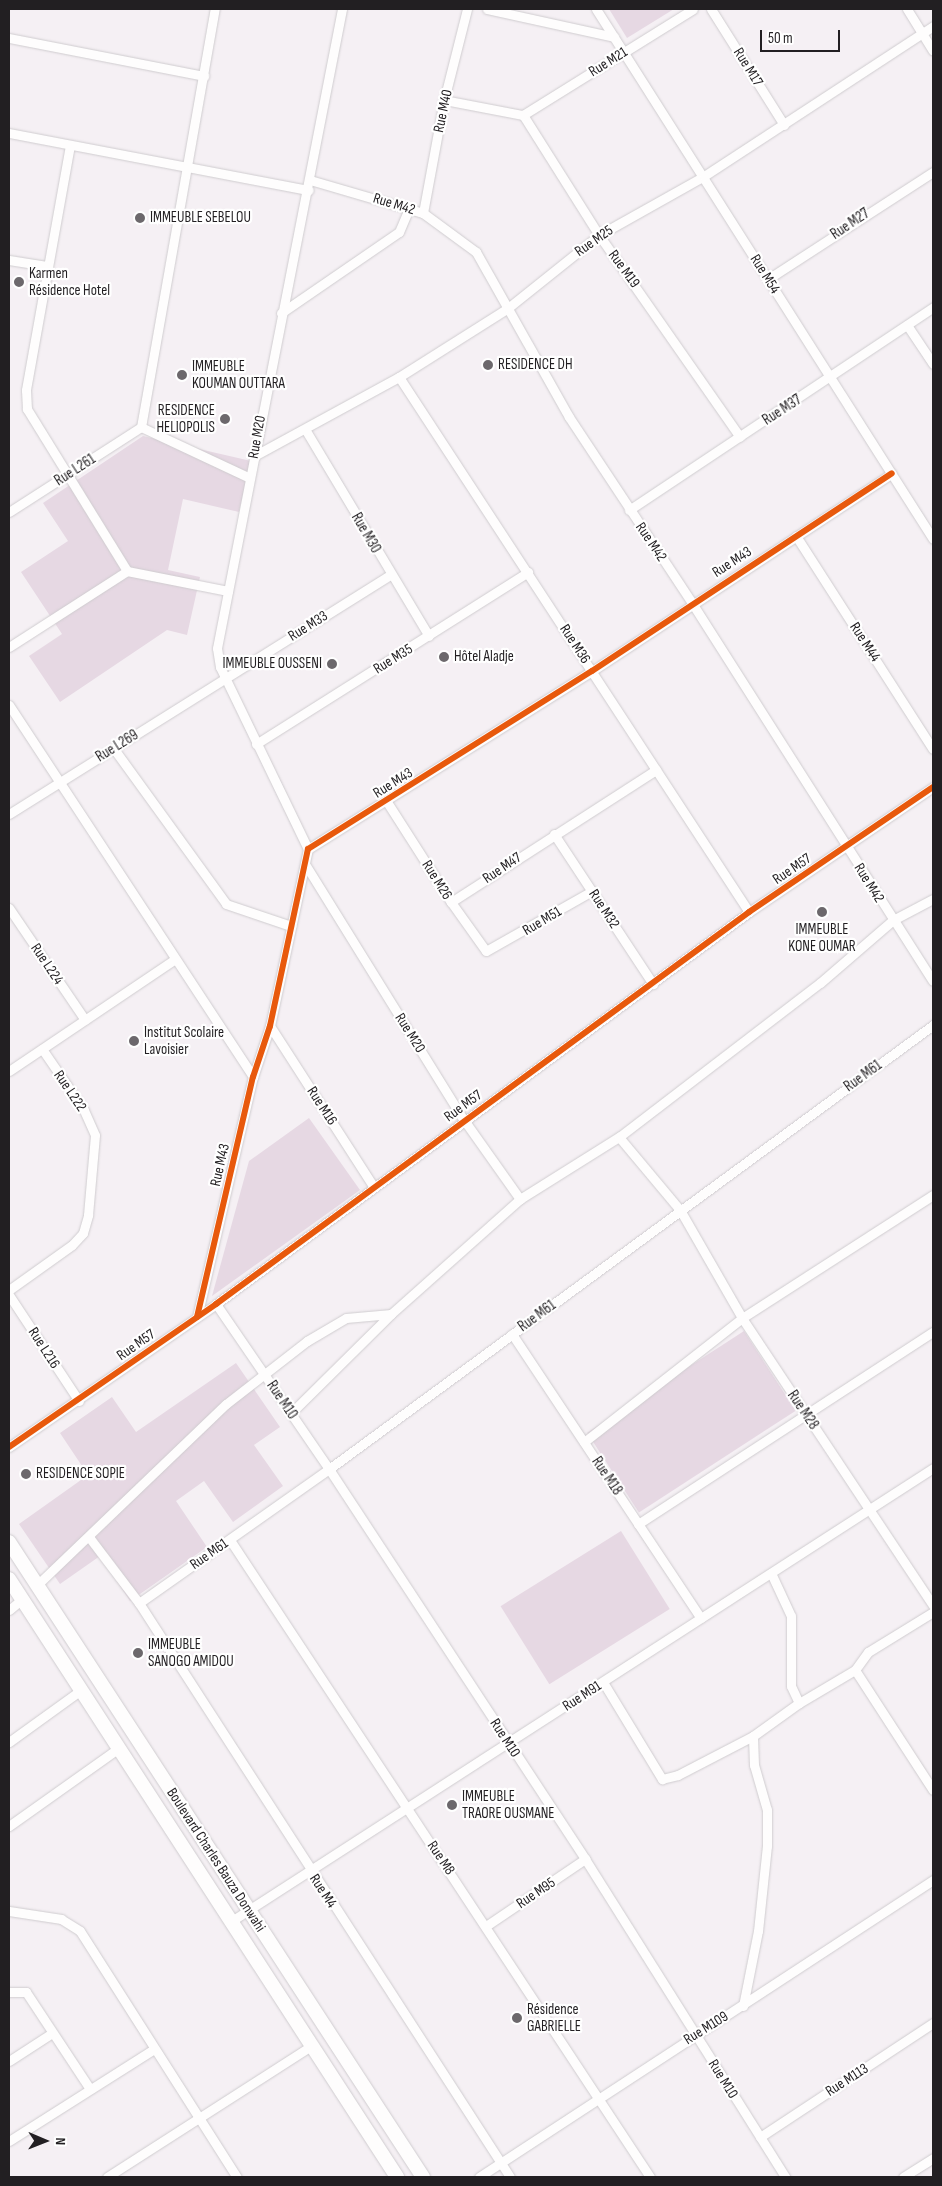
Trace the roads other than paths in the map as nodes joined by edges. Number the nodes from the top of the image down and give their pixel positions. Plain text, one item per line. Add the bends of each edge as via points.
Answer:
1 (215, 9) edge
2 (342, 9) edge
3 (467, 9) edge
4 (488, 9) edge
5 (596, 9) edge
6 (693, 9) edge
7 (711, 9) edge
8 (907, 9) edge
9 (933, 26) edge
10 (922, 33) junction
11 (614, 37) junction
12 (9, 38) edge
13 (933, 51) edge
14 (624, 52) junction
15 (204, 76) junction
16 (444, 100) junction
17 (523, 115) junction
18 (784, 125) junction
19 (9, 133) edge
20 (70, 145) junction
21 (186, 167) junction
22 (933, 172) edge
23 (704, 176) junction
24 (309, 185) junction
25 (409, 208) junction
26 (423, 213) junction
27 (599, 235) junction
28 (9, 260) edge
29 (47, 266) junction
30 (768, 279) junction
31 (933, 307) edge
32 (508, 308) junction
33 (281, 313) junction
34 (907, 325) junction
35 (933, 364) edge
36 (399, 377) junction
37 (831, 377) junction
38 (141, 427) junction
39 (305, 429) junction
40 (740, 437) junction
41 (254, 456) junction
42 (892, 473) junction
43 (70, 475) junction
44 (250, 478) junction
45 (629, 510) junction
46 (9, 512) edge
47 (796, 536) junction
48 (933, 539) edge
49 (127, 571) junction
50 (528, 572) junction
51 (390, 575) junction
52 (228, 591) junction
53 (692, 603) junction
54 (429, 636) junction
55 (9, 647) edge
56 (592, 671) junction
57 (225, 678) junction
58 (9, 705) edge
59 (256, 744) junction
60 (114, 749) junction
61 (933, 749) edge
62 (656, 770) junction
63 (60, 782) junction
64 (933, 787) edge
65 (388, 802) junction
66 (9, 814) edge
67 (554, 834) junction
68 (846, 848) junction
69 (308, 849) junction
70 (305, 864) junction
71 (592, 891) junction
72 (933, 900) edge
73 (451, 902) junction
74 (9, 908) edge
75 (749, 912) junction
76 (892, 920) junction
77 (291, 926) junction
78 (492, 951) joint
79 (175, 959) junction
80 (933, 981) edge
81 (653, 984) junction
82 (85, 1020) junction
83 (270, 1026) junction
84 (933, 1026) edge
85 (42, 1049) junction
86 (9, 1071) edge
87 (253, 1077) junction
88 (464, 1120) junction
89 (619, 1137) junction
90 (373, 1186) junction
91 (933, 1195) edge
92 (520, 1199) junction
93 (680, 1210) junction
94 (9, 1290) edge
95 (9, 1295) edge
96 (216, 1304) junction
97 (391, 1314) junction
98 (196, 1317) junction
99 (742, 1318) junction
100 (933, 1332) edge
101 (512, 1334) junction
102 (265, 1376) junction
103 (79, 1401) junction
104 (291, 1413) junction
105 (806, 1414) junction
106 (584, 1442) junction
107 (9, 1447) edge
108 (933, 1468) edge
109 (329, 1469) junction
110 (870, 1510) junction
111 (638, 1524) junction
112 (89, 1537) junction
113 (230, 1540) junction
114 (9, 1542) edge
115 (771, 1573) junction
116 (9, 1579) edge
117 (36, 1586) junction
118 (22, 1599) junction
119 (138, 1603) junction
120 (933, 1605) edge
121 (9, 1610) edge
122 (933, 1612) edge
123 (701, 1618) junction
124 (855, 1670) junction
125 (604, 1682) junction
126 (81, 1690) junction
127 (799, 1703) junction
128 (753, 1736) junction
129 (9, 1742) edge
130 (509, 1744) junction
131 (120, 1748) junction
132 (933, 1790) edge
133 (407, 1808) junction
134 (9, 1826) edge
135 (585, 1859) junction
136 (309, 1871) junction
137 (933, 1880) edge
138 (250, 1910) junction
139 (9, 1911) edge
140 (230, 1922) junction
141 (486, 1926) junction
142 (9, 1992) edge
143 (743, 2006) junction
144 (933, 2023) edge
145 (52, 2033) junction
146 (696, 2034) junction
147 (311, 2046) junction
148 (154, 2049) junction
149 (9, 2060) edge
150 (90, 2090) junction
151 (599, 2098) junction
152 (199, 2118) junction
153 (760, 2137) junction
154 (9, 2142) edge
155 (933, 2158) edge
156 (500, 2163) junction
157 (108, 2177) edge
158 (237, 2177) edge
159 (397, 2177) edge
160 (424, 2177) edge
161 (479, 2177) edge
162 (510, 2177) edge
163 (650, 2177) edge
164 (786, 2177) edge
165 (903, 2177) edge

1 - 15 street
2 - 24 street, Rue M20
3 - 16 street, Rue M40
4 - 11 street
5 - 11 street, Rue M54
6 - 14 street, Rue M21
7 - 18 street, Rue M17
8 - 10 street
9 - 10 street, Rue M25
10 - 13 street
10 - 18 street, Rue M25
11 - 14 street, Rue M54
12 - 15 street
14 - 17 street, Rue M21
14 - 23 street, Rue M54
15 - 21 street
16 - 17 street
16 - 26 street, Rue M40
17 - 27 street, Rue M19
18 - 23 street, Rue M25
19 - 20 street, Rue M42
20 - 21 street, Rue M42
20 - 29 street
21 - 24 street, Rue M42
21 - 38 street
22 - 30 street, Rue M27
23 - 27 street, Rue M25
23 - 30 street, Rue M54
24 - 25 street, Rue M42
24 - 33 street, Rue M20
25 - 26 street, Rue M42
25 - 33 street via 399,232
26 - 32 street, Rue M42 via 476,252
27 - 32 street, Rue M25
27 - 40 street, Rue M19
28 - 29 street
29 - 43 street via 24,399 27,409
30 - 37 street, Rue M54
31 - 34 street, Rue M37
32 - 36 street, Rue M25
32 - 45 street, Rue M42 via 568,417
33 - 41 street, Rue M20
34 - 35 street
34 - 37 street, Rue M37
36 - 39 street, Rue M25
36 - 50 street, Rue M36
37 - 40 street, Rue M37
37 - 42 street, Rue M54
38 - 43 street, Rue L261
38 - 44 street
39 - 41 street, Rue M25
39 - 51 street, Rue M30
40 - 45 street, Rue M37
41 - 44 street, Rue M20
42 - 47 street, Rue M43
42 - 48 street, Rue M54
43 - 46 street, Rue L261
43 - 49 street
44 - 52 street, Rue M20
45 - 53 street, Rue M42
47 - 53 street, Rue M43
47 - 61 street, Rue M44
49 - 52 street
49 - 55 street
50 - 54 street, Rue M35
50 - 56 street, Rue M36
51 - 54 street, Rue M30
51 - 57 street, Rue M33
52 - 57 street, Rue M20 via 217,648 217,659
53 - 56 street, Rue M43
53 - 68 street, Rue M42
54 - 59 street, Rue M35
56 - 62 street, Rue M36
56 - 65 street, Rue M43
57 - 59 street, Rue M20
57 - 60 street, Rue L269
58 - 63 street
59 - 69 street, Rue M20
60 - 63 street, Rue L269
60 - 77 street via 226,904
62 - 67 street, Rue M47
62 - 75 street, Rue M36
63 - 66 street, Rue L269
63 - 79 street
64 - 68 street, Rue M57
65 - 69 street, Rue M43
65 - 73 street, Rue M26
67 - 71 street, Rue M32
67 - 73 street, Rue M47
68 - 75 street, Rue M57
68 - 76 street, Rue M42
69 - 70 street, Rue M43
70 - 77 street, Rue M43
70 - 88 street, Rue M20
71 - 78 street, Rue M51
71 - 81 street, Rue M32
72 - 76 street
73 - 78 street, Rue M26 via 482,949
74 - 82 street, Rue L224
75 - 81 street, Rue M57
76 - 80 street, Rue M42
76 - 89 street via 820,983
77 - 83 street, Rue M43
79 - 82 street
79 - 87 street
81 - 88 street, Rue M57
82 - 85 street
83 - 87 street, Rue M43
83 - 90 street, Rue M16
84 - 93 street, Rue M61
85 - 86 street
85 - 94 street, Rue L222 via 84,1110 95,1135 88,1215 83,1233 72,1245
87 - 98 street, Rue M43
88 - 90 street, Rue M57
88 - 92 street, Rue M20
89 - 92 street
89 - 93 street, Rue M28
90 - 96 street, Rue M57
91 - 99 street
92 - 97 street
93 - 99 street, Rue M28
93 - 101 street, Rue M61
95 - 103 street, Rue L216
96 - 98 street, Rue M57
96 - 102 street, Rue M10
97 - 102 street via 346,1318 307,1341
97 - 104 street
98 - 103 street, Rue M57
99 - 105 street, Rue M28
99 - 106 street
100 - 105 street
101 - 106 street, Rue M18
101 - 109 street, Rue M61
102 - 104 street, Rue M10
102 - 112 street via 226,1404
103 - 107 street, Rue M57
104 - 109 street, Rue M10
105 - 110 street, Rue M28
105 - 111 street
106 - 111 street, Rue M18
108 - 110 street, Rue M91
109 - 113 street, Rue M61
109 - 130 street, Rue M10
110 - 115 street, Rue M91
110 - 120 street, Rue M28
111 - 123 street, Rue M18
112 - 117 street
112 - 119 street, Rue M4
113 - 119 street, Rue M61
113 - 133 street, Rue M8
114 - 117 main road, Boulevard Charles Bauza Donwahi
115 - 123 street, Rue M91
115 - 127 street via 791,1616 791,1686
116 - 118 main road, Boulevard Charles Bauza Donwahi
117 - 138 main road, Boulevard Charles Bauza Donwahi
118 - 121 street
118 - 126 main road, Boulevard Charles Bauza Donwahi
119 - 136 street, Rue M4
122 - 124 street via 868,1652
123 - 125 street, Rue M91
124 - 127 street
124 - 132 street
125 - 128 street via 662,1779 678,1775
125 - 130 street, Rue M91
126 - 129 street
126 - 131 main road, Boulevard Charles Bauza Donwahi
127 - 128 street
128 - 143 street via 754,1765 767,1810 767,1846 758,1931
130 - 133 street, Rue M91
130 - 135 street, Rue M10
131 - 134 street
131 - 140 main road, Boulevard Charles Bauza Donwahi
133 - 136 street, Rue M91
133 - 141 street, Rue M8
135 - 141 street, Rue M95
135 - 146 street, Rue M10
136 - 138 street, Rue M91
136 - 156 street, Rue M4
137 - 143 street, Rue M109
138 - 140 street, Rue M91
138 - 160 main road, Boulevard Charles Bauza Donwahi
139 - 148 street via 61,1919 80,1931
140 - 147 main road, Boulevard Charles Bauza Donwahi
141 - 151 street, Rue M8
142 - 145 street via 26,1992
143 - 146 street, Rue M109
144 - 153 street, Rue M113
145 - 149 street
145 - 150 street
146 - 151 street, Rue M109
146 - 153 street, Rue M10
147 - 152 street
147 - 159 main road, Boulevard Charles Bauza Donwahi
148 - 150 street
148 - 152 street
150 - 154 street
151 - 156 street, Rue M109
151 - 163 street, Rue M8
152 - 157 street
152 - 158 street
153 - 164 street, Rue M10
155 - 165 street
156 - 161 street, Rue M109
156 - 162 street, Rue M4

